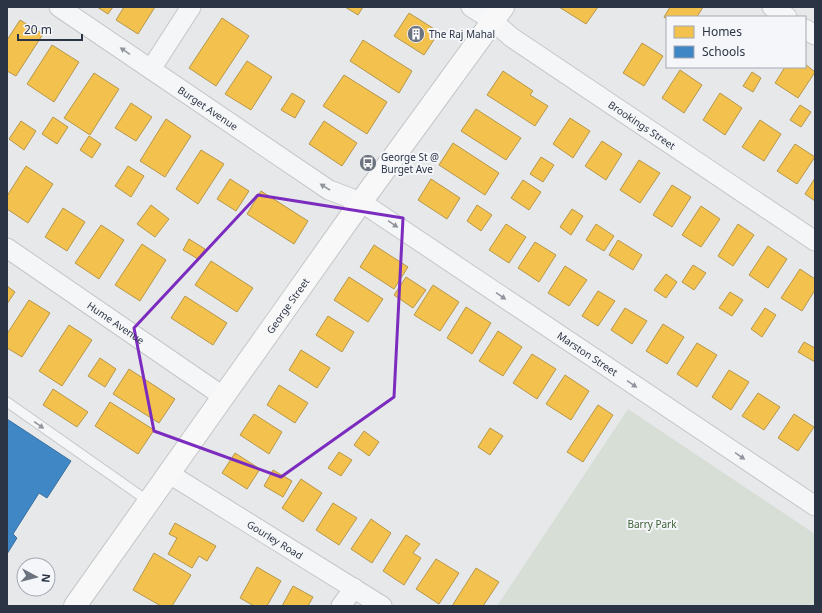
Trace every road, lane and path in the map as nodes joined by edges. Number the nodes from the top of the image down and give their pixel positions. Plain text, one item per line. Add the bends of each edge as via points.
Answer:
1 (59, 7) edge
2 (191, 7) edge
3 (471, 7) edge
4 (498, 14) edge
5 (806, 30) edge
6 (815, 35) edge
7 (151, 69) junction
8 (361, 202) junction
9 (815, 241) edge
10 (7, 248) edge
11 (224, 397) junction
12 (7, 402) edge
13 (168, 473) junction
14 (148, 501) junction
15 (815, 506) edge
16 (354, 588) junction
17 (75, 606) edge
18 (341, 606) edge
19 (382, 606) edge

7 -> 1 street, Burget Avenue
2 - 7 street
3 - 4 street, Brookings Street
4 - 8 street, George Street
4 - 9 street, Brookings Street via 511,37
5 - 6 street
8 -> 7 street, Burget Avenue via 329,190
8 - 11 street, George Street
8 -> 15 street, Marston Street
10 - 11 street, Hume Avenue
11 - 13 street, George Street
12 -> 14 lane
13 - 14 street, George Street
13 - 16 street, Gourley Road
14 - 17 street, George Street
16 - 18 street
16 - 19 street, Gourley Road

